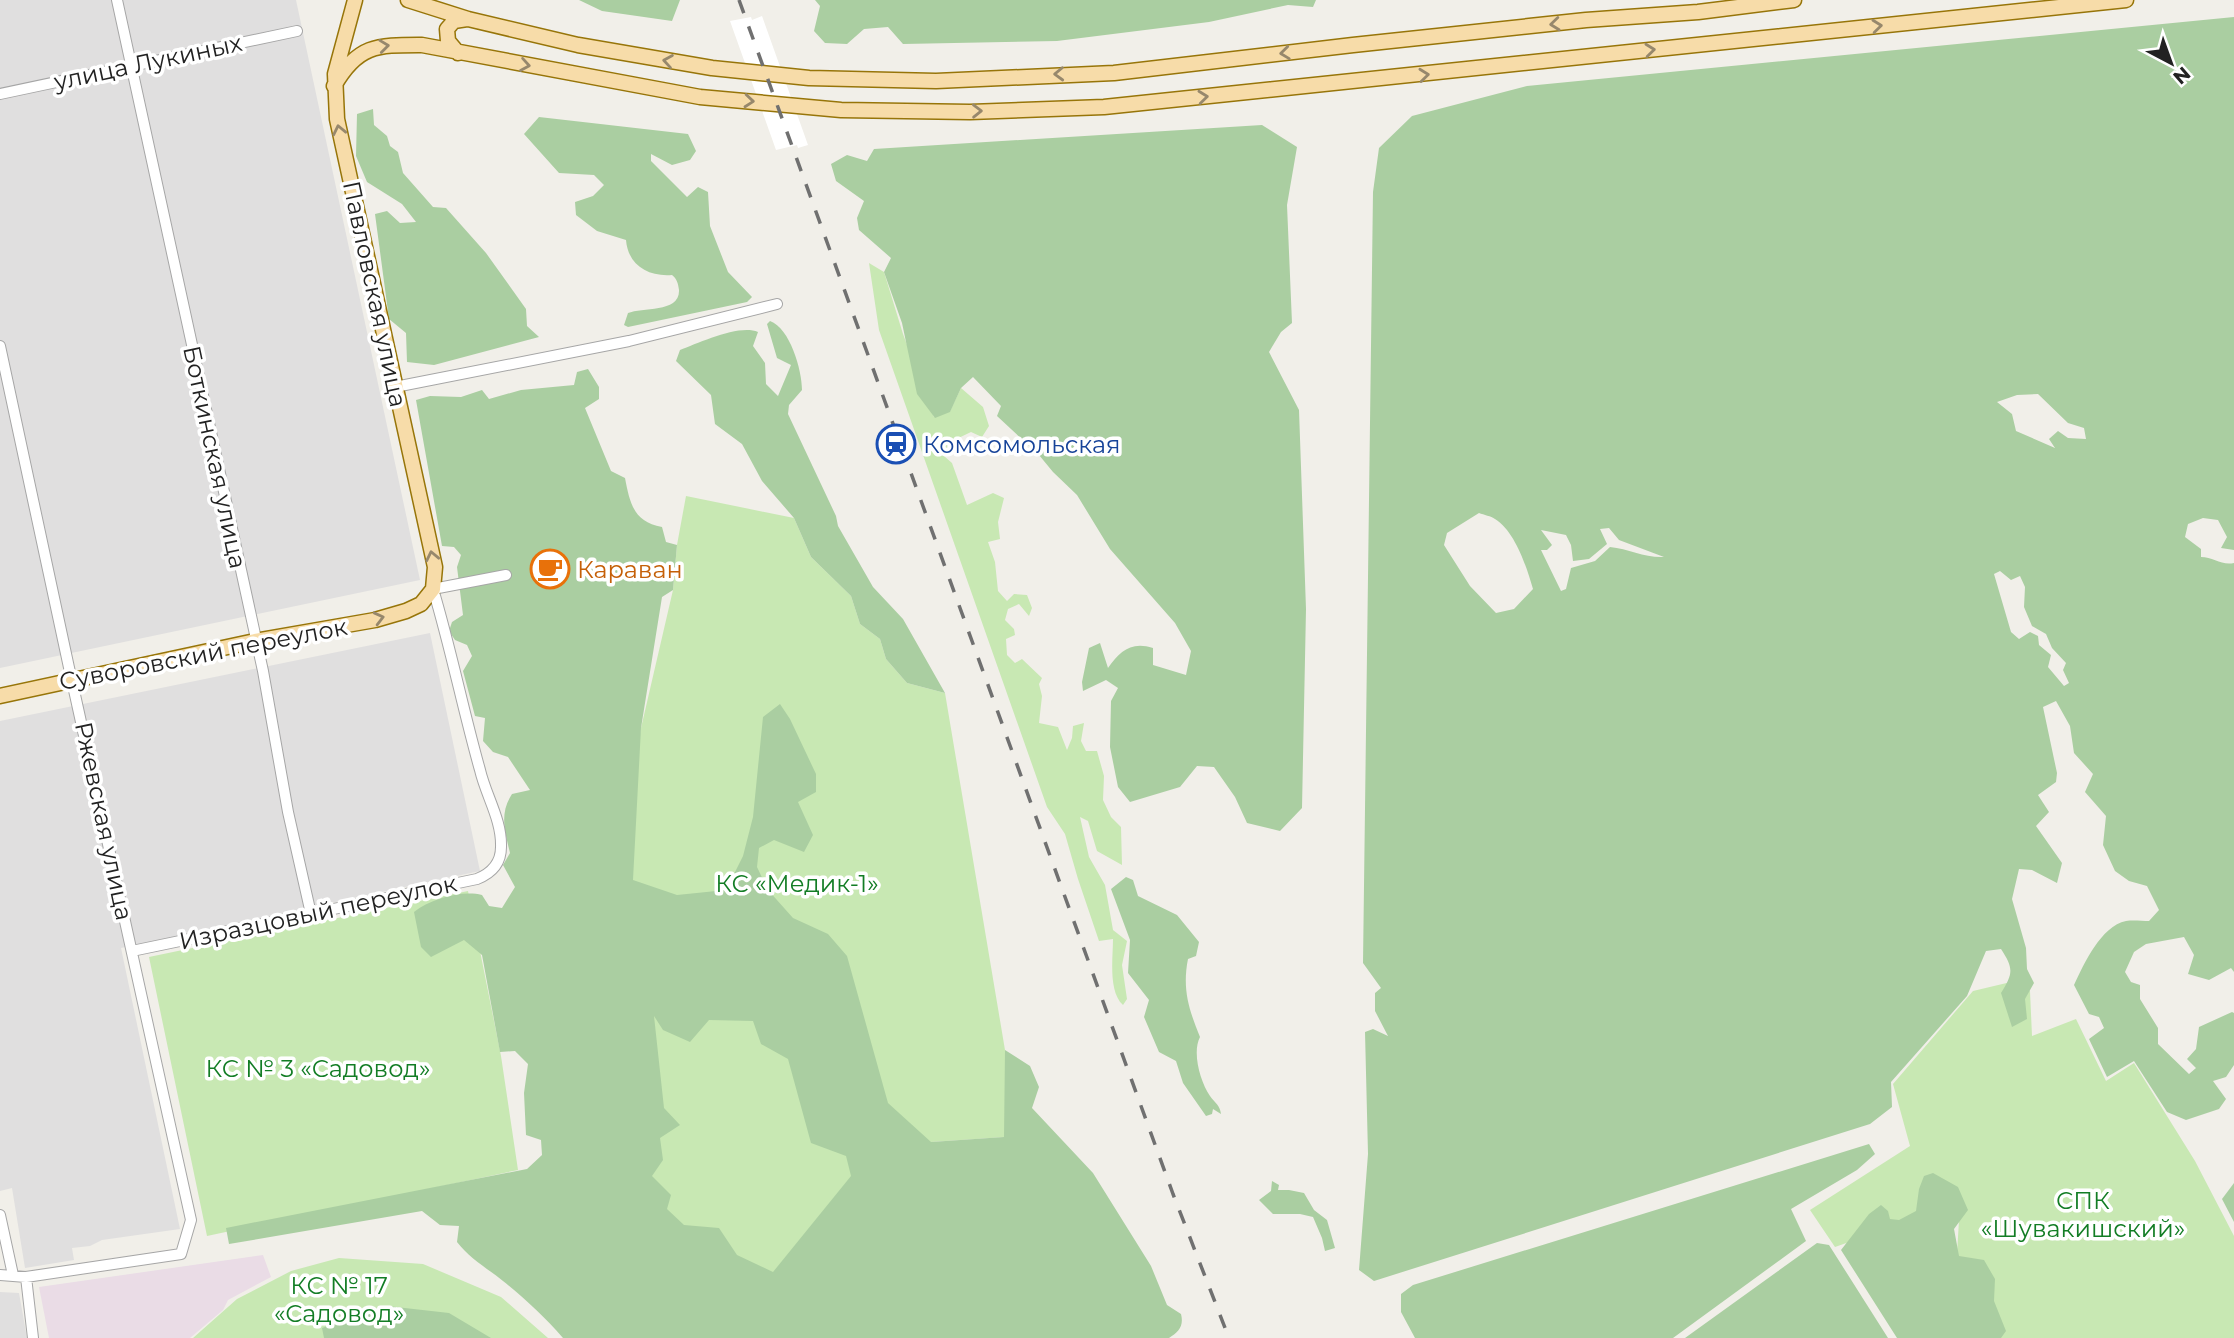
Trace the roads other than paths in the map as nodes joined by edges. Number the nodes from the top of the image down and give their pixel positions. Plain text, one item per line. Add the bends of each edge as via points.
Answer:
1 (117, 0) edge
2 (355, 0) edge
3 (408, 0) edge
4 (1794, 0) edge
5 (2126, 0) edge
6 (468, 19) junction
7 (297, 31) dead end
8 (458, 53) junction
9 (131, 65) junction
10 (334, 86) junction
11 (0, 94) edge
12 (777, 304) dead end
13 (0, 345) edge
14 (395, 387) junction
15 (506, 575) dead end
16 (433, 589) junction
17 (255, 640) junction
18 (71, 680) junction
19 (0, 696) edge
20 (498, 863) joint
21 (311, 914) junction
22 (132, 951) junction
23 (0, 1215) edge
24 (0, 1275) edge
25 (13, 1275) junction
26 (26, 1277) junction
27 (33, 1338) edge

1 - 9 street, Боткинская улица
2 - 10 main road, Павловская улица
3 - 6 main road
4 -> 6 main road via 1114,73 936,81 809,78 712,68 578,45
8 -> 5 main road via 700,97 841,110 1029,110 1104,107
6 - 8 main road via 454,21 447,29 448,41
7 - 9 street, улица Лукиных
10 -> 8 main road via 360,53 376,46 422,45
9 - 11 street, улица Лукиных
9 - 17 street, Боткинская улица
14 -> 10 main road, Павловская улица via 337,119
12 - 14 street via 629,341
13 - 18 street, Ржевская улица
16 -> 14 main road, Павловская улица via 435,567
15 - 16 street
17 -> 16 main road, Суворовский переулок via 407,611 421,604
16 - 20 street, Павловская улица via 480,773 498,822
17 - 18 main road, Суворовский переулок
17 - 21 street, Боткинская улица
18 - 19 main road, Суворовский переулок
18 - 22 street, Ржевская улица
20 - 21 street, Изразцовый переулок via 489,874 477,878
21 - 22 street, Изразцовый переулок
22 - 26 street, Ржевская улица via 191,1220 181,1255
23 - 25 street
24 - 25 street
25 - 26 street
26 - 27 street

